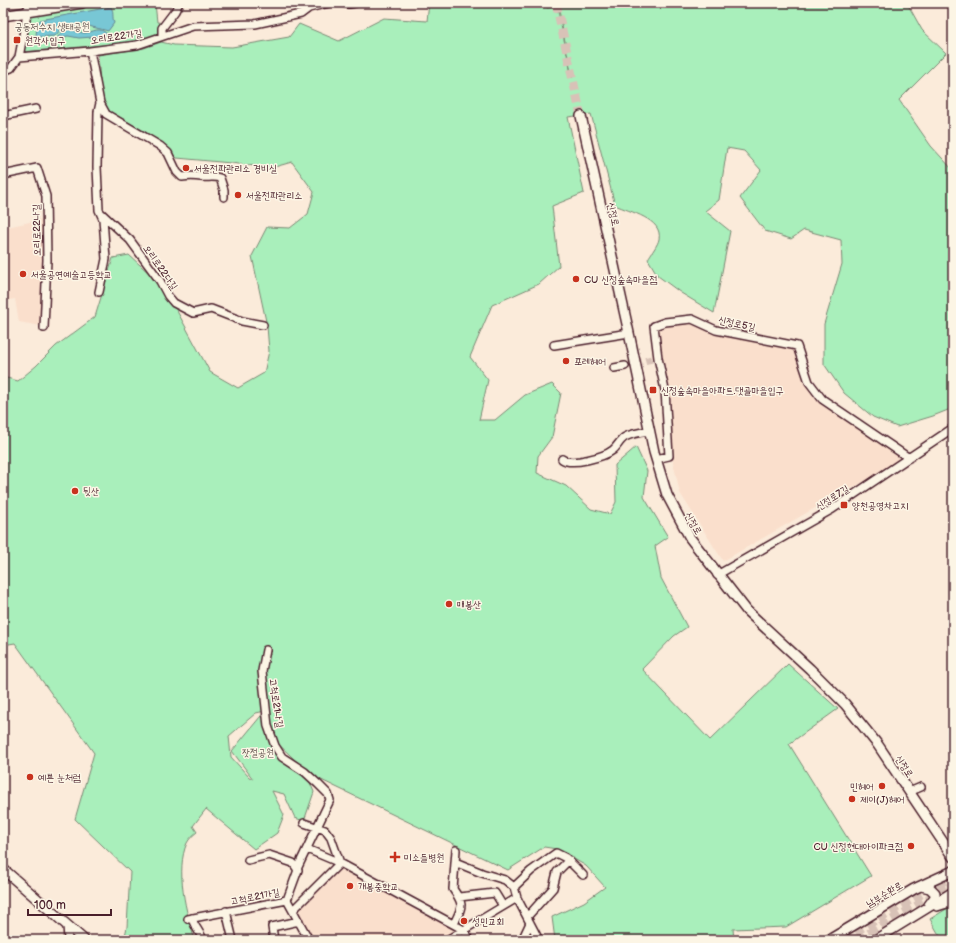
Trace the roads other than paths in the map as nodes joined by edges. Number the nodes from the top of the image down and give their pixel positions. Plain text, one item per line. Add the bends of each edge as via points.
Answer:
1 (82, 3) edge
2 (179, 3) edge
3 (329, 3) edge
4 (343, 3) edge
5 (355, 3) edge
6 (28, 7) edge
7 (3, 16) edge
8 (162, 36) junction
9 (90, 51) junction
10 (18, 57) junction
11 (3, 71) edge
12 (100, 103) junction
13 (36, 109) dead end
14 (3, 116) edge
15 (581, 116) tunnel mouth
16 (3, 175) edge
17 (224, 197) dead end
18 (98, 210) junction
19 (99, 292) dead end
20 (263, 326) dead end
21 (44, 328) dead end
22 (629, 333) junction
23 (554, 345) dead end
24 (625, 366) tunnel mouth
25 (614, 368) dead end
26 (953, 428) edge
27 (650, 430) junction
28 (909, 458) junction
29 (562, 459) dead end
30 (656, 459) junction
31 (717, 575) junction
32 (266, 650) dead end
33 (921, 787) dead end
34 (909, 792) junction
35 (304, 823) dead end
36 (317, 828) junction
37 (307, 849) junction
38 (456, 850) dead end
39 (953, 857) edge
40 (248, 860) dead end
41 (569, 860) junction
42 (455, 862) junction
43 (340, 863) junction
44 (3, 869) edge
45 (297, 869) junction
46 (953, 872) edge
47 (583, 875) dead end
48 (921, 886) junction
49 (514, 888) junction
50 (953, 892) edge
51 (459, 897) junction
52 (517, 898) junction
53 (287, 900) junction
54 (953, 901) edge
55 (929, 905) junction
56 (503, 906) junction
57 (293, 910) junction
58 (226, 911) junction
59 (915, 916) junction
60 (529, 920) junction
61 (299, 921) junction
62 (454, 924) junction
63 (67, 926) junction
64 (464, 930) junction
65 (68, 940) edge
66 (84, 940) edge
67 (203, 940) edge
68 (233, 940) edge
69 (274, 940) edge
70 (309, 940) edge
71 (447, 940) edge
72 (470, 940) edge
73 (522, 940) edge
74 (539, 940) edge
75 (829, 940) edge
76 (875, 940) edge

1 - 6 main road
2 - 8 street via 162,28
3 - 8 street, 오리로22가길 via 309,8 301,14 255,24 193,26
4 - 5 street
6 - 7 main road
6 - 10 street
8 - 9 street, 오리로22가길 via 137,45
9 - 10 street, 오리로22가길
9 - 12 street
10 - 11 street via 11,68
12 - 17 street via 106,114 168,153 182,177 197,175 202,178 220,178
12 - 18 street
13 - 14 street
15 - 22 main road, 신정로
16 - 21 street, 오리로22나길 via 37,168 46,196
18 - 19 street via 103,219 106,259
18 - 20 street, 오리로22다길 via 130,240 174,303 193,313 211,309
22 - 23 street
22 - 27 main road, 신정로
24 - 25 street
26 - 28 street, 신정로7길
27 - 29 street via 627,436 613,450 602,456 572,462
27 - 30 main road, 신정로
28 - 30 street, 신정로5길 via 822,399 809,382 797,346 716,330 692,319 654,326 655,359 665,390 669,456
28 - 31 street, 신정로7길 via 831,510
30 - 31 main road, 신정로 via 667,496 686,532
31 - 34 main road, 신정로 via 747,611 845,704
32 - 36 street, 고척로21나길 via 262,671 268,726 275,746 282,757 318,784 330,800
33 - 34 street
34 - 39 main road, 신정로
35 - 36 street
36 - 37 street, 고척로21나길
36 - 43 street via 325,830 331,838
37 - 43 street
37 - 45 street, 고척로21나길
38 - 42 street
40 - 45 street via 269,854 294,863
41 - 47 street
41 - 49 street via 556,853 531,871
41 - 60 street via 557,872 553,888
42 - 49 street via 505,880
42 - 51 street via 453,889
43 - 57 street
43 - 62 street
44 - 63 main road
45 - 53 street, 고척로21나길
46 - 48 main road, 남부순환로
48 - 55 main road via 930,888 935,893
48 - 75 main road, 남부순환로
49 - 52 street
50 - 55 main road
51 - 56 street via 495,893
51 - 62 street via 462,906
52 - 56 street
52 - 60 street
53 - 57 street
53 - 58 street, 고척로21가길
54 - 59 main road
55 - 59 main road
56 - 64 street
57 - 61 street
58 - 67 street, 고척로21가길 via 190,918
58 - 68 street, 고척로21가길
59 - 76 main road
60 - 73 street
60 - 74 street
61 - 69 street via 272,927
61 - 70 street
62 - 64 street
63 - 65 street
63 - 66 main road
64 - 71 street
64 - 72 street

